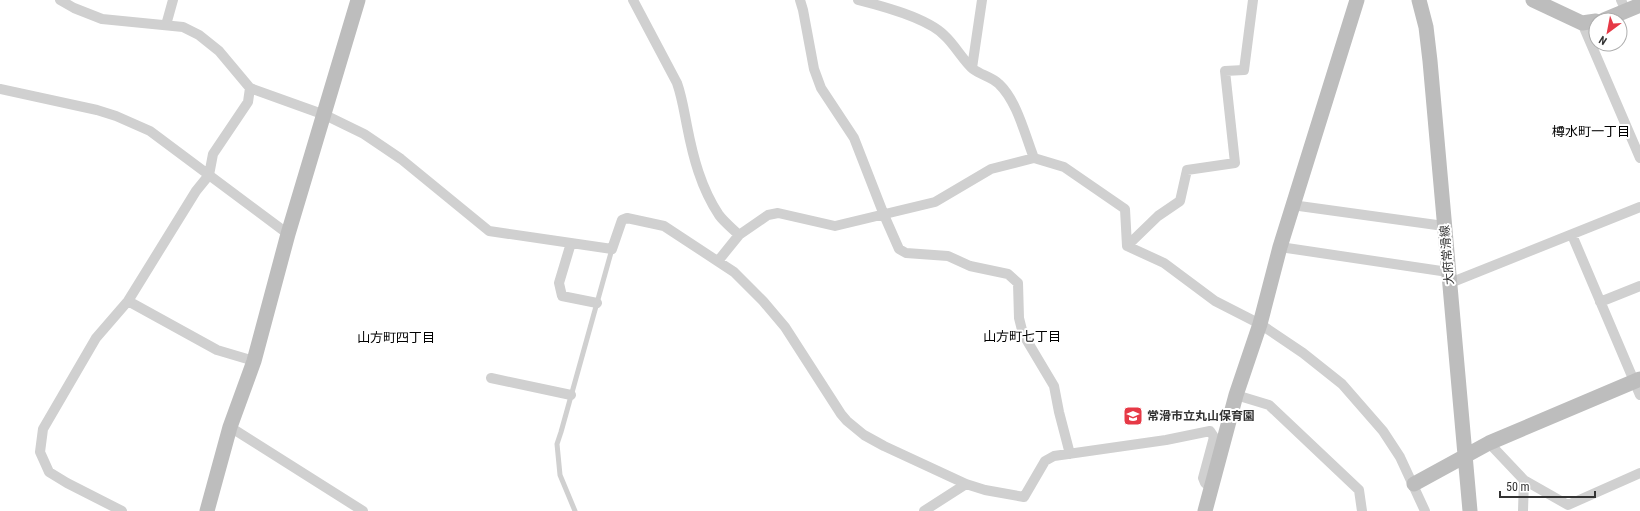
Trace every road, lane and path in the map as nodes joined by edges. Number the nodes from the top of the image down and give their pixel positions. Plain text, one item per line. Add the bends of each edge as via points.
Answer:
1 (60, 0) edge
2 (173, 0) edge
3 (358, 0) edge
4 (633, 0) edge
5 (800, 0) edge
6 (858, 0) edge
7 (982, 0) edge
8 (1253, 0) edge
9 (1357, 0) edge
10 (1419, 0) edge
11 (1533, 0) edge
12 (1640, 5) edge
13 (1623, 6) edge
14 (1615, 12) edge
15 (1588, 22) edge
16 (166, 25) junction
17 (1600, 52) edge
18 (972, 68) junction
19 (250, 88) junction
20 (0, 89) edge
21 (325, 115) junction
22 (1034, 158) junction
23 (1640, 158) edge
24 (209, 175) junction
25 (1292, 205) junction
26 (1640, 207) edge
27 (884, 215) junction
28 (1444, 226) junction
29 (288, 234) junction
30 (739, 235) junction
31 (1572, 235) junction
32 (571, 243) junction
33 (1127, 246) junction
34 (1280, 247) junction
35 (612, 249) junction
36 (718, 261) junction
37 (1449, 278) junction
38 (1640, 286) edge
39 (128, 301) junction
40 (1600, 302) junction
41 (597, 303) junction
42 (1260, 324) junction
43 (254, 361) junction
44 (491, 378) dead end
45 (1638, 385) edge
46 (571, 395) junction
47 (1236, 395) junction
48 (230, 427) junction
49 (1489, 443) junction
50 (1070, 454) junction
51 (1465, 456) junction
52 (1640, 473) edge
53 (1524, 480) junction
54 (966, 484) junction
55 (1414, 484) junction
56 (1211, 488) junction
57 (1568, 508) edge
58 (122, 511) edge
59 (208, 511) edge
60 (363, 511) edge
61 (575, 511) edge
62 (924, 511) edge
63 (1205, 511) edge
64 (1362, 511) edge
65 (1426, 511) edge
66 (1470, 511) edge
67 (1523, 511) edge

1 - 16 street via 102,19
2 - 16 street
3 - 21 street
4 - 30 street via 677,83 698,172 720,216
5 - 27 street via 814,69 821,88 854,138
6 - 18 street via 934,26 956,47
7 - 18 street
8 - 33 street via 1244,70 1225,71 1235,163 1187,170 1180,201 1158,216
9 - 25 street
10 - 28 street, 大府常滑線 via 1426,27 1430,61
11 - 15 street
12 - 13 street
13 - 14 street
16 - 19 street via 183,27 199,35 219,51
17 - 23 street
18 - 22 street via 998,82 1011,98
19 - 21 street
19 - 24 street via 248,102 213,154
20 - 24 street via 97,110 122,118 150,131
21 - 29 street
21 - 32 street via 364,134 401,159 489,231
22 - 27 street via 990,169 935,202
22 - 33 street via 1064,167 1125,210
24 - 29 street
24 - 39 street via 196,191
25 - 28 street
25 - 34 street
26 - 31 street
27 - 30 street via 835,226 778,213 768,214
27 - 50 street via 899,249 906,253 948,256 970,266 1008,274 1018,283 1019,318 1023,334 1054,386
28 - 37 street, 大府常滑線
29 - 43 street
30 - 36 street
31 - 37 street
31 - 40 street
32 - 35 street
32 - 41 street via 558,283 562,296
33 - 42 street via 1164,263 1215,301
34 - 37 street
34 - 42 street
35 - 36 street via 622,220 627,218 664,226
35 - 41 lane
36 - 54 street via 742,280 779,320 847,421 874,441
37 - 51 street, 大府常滑線
38 - 40 street
39 - 43 street via 217,350
39 - 58 street via 96,338 43,429 40,452 49,472
40 - 45 street
41 - 46 lane
42 - 47 street
42 - 55 street via 1342,384 1383,431
43 - 48 street
44 - 46 street
45 - 49 street
46 - 61 lane via 557,444 560,475
47 - 56 street
47 - 64 street via 1269,405 1360,490
48 - 59 street
48 - 60 street
49 - 51 street
49 - 53 street
50 - 54 street via 1054,456 1044,461 1024,497
50 - 56 street via 1210,431 1214,436 1203,478
51 - 55 street
51 - 66 street, 大府常滑線
52 - 57 street
53 - 57 street
53 - 67 street
54 - 62 street
55 - 65 street
56 - 63 street

